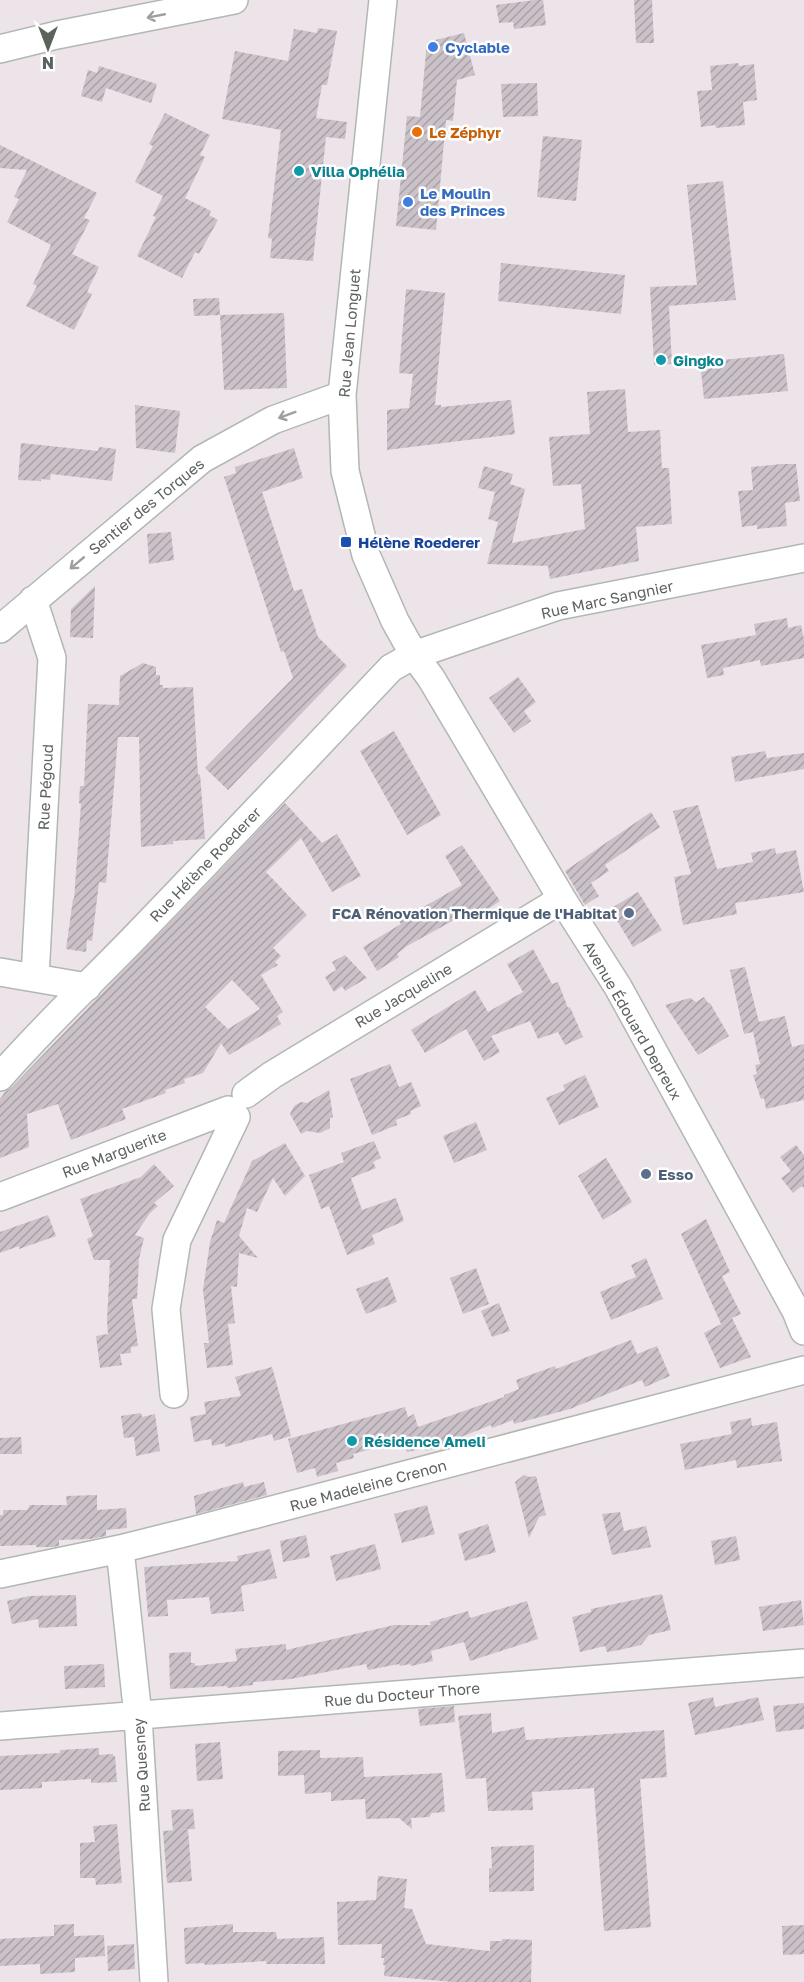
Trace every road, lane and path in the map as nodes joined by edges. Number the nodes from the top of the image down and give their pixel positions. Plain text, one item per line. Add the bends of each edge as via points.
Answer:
1 (234, 0) edge
2 (383, 0) edge
3 (0, 49) edge
4 (342, 395) junction
5 (804, 558) edge
6 (33, 600) junction
7 (0, 629) edge
8 (414, 655) junction
9 (562, 899) junction
10 (0, 972) edge
11 (35, 977) junction
12 (87, 987) junction
13 (0, 1077) edge
14 (237, 1107) junction
15 (0, 1197) edge
16 (804, 1331) edge
17 (804, 1370) edge
18 (174, 1394) dead end
19 (120, 1549) junction
20 (0, 1574) edge
21 (804, 1663) edge
22 (138, 1716) junction
23 (0, 1726) edge
24 (154, 1982) edge

1 -> 3 street
2 - 4 street, Rue Jean Longuet
4 -> 6 street, Sentier des Torques via 273,420 202,459
4 - 8 street, Rue Jean Longuet via 345,471 366,555
5 - 8 street, Rue Marc Sangnier via 558,606
6 - 7 street, Sentier des Torques
6 - 11 street, Rue Pégoud via 52,658
8 - 9 street, Avenue Édouard Depreux
8 - 12 street, Rue Hélène Roederer via 390,668
9 - 14 street, Rue Jacqueline via 272,1076
9 - 16 street, Avenue Édouard Depreux via 618,987
10 - 11 street
11 - 12 street
12 - 13 street, Rue Hélène Roederer
14 - 15 street, Rue Marguerite
14 - 18 street, Rue Jacqueline via 177,1240 166,1309
17 - 19 street, Rue Madeleine Crenon
19 - 20 street, Rue Madeleine Crenon
19 - 22 street, Rue Quesney
21 - 22 street, Rue du Docteur Thore
22 - 23 street, Rue du Docteur Thore
22 - 24 street, Rue Quesney

